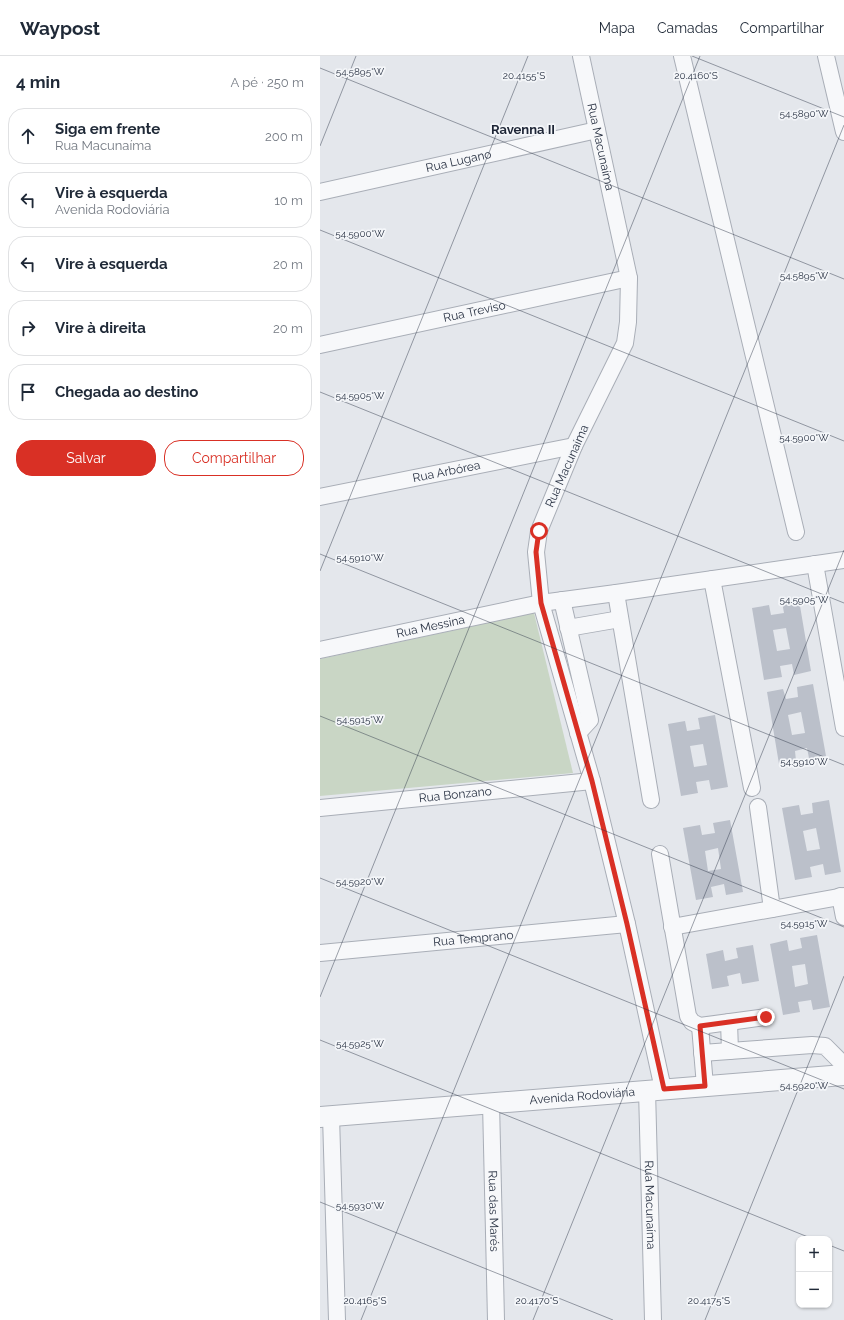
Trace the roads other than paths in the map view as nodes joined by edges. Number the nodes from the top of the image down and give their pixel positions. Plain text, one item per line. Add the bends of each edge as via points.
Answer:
1 (581, 56) edge
2 (682, 56) edge
3 (826, 56) edge
4 (597, 130) junction
5 (844, 132) edge
6 (320, 192) edge
7 (629, 278) junction
8 (320, 345) edge
9 (574, 446) junction
10 (320, 497) edge
11 (796, 532) dead end
12 (844, 560) edge
13 (815, 564) junction
14 (712, 579) junction
15 (616, 594) junction
16 (562, 600) junction
17 (541, 603) junction
18 (620, 619) junction
19 (568, 628) junction
20 (320, 650) edge
21 (844, 728) edge
22 (578, 733) junction
23 (592, 781) junction
24 (752, 788) dead end
25 (650, 800) dead end
26 (758, 807) dead end
27 (320, 808) edge
28 (660, 854) dead end
29 (842, 896) edge
30 (772, 909) junction
31 (844, 917) edge
32 (627, 924) junction
33 (672, 927) junction
34 (320, 952) edge
35 (766, 1017) dead end
36 (729, 1022) junction
37 (700, 1026) junction
38 (730, 1051) junction
39 (702, 1053) junction
40 (844, 1065) edge
41 (844, 1074) edge
42 (705, 1086) junction
43 (656, 1090) junction
44 (491, 1103) junction
45 (326, 1116) edge
46 (337, 1320) edge
47 (496, 1320) edge
48 (653, 1320) edge

1 - 4 street, Rua Macunaíma
2 - 11 street
3 - 5 street
4 - 6 street, Rua Lugano
4 - 7 street, Rua Macunaíma
7 - 8 street, Rua Treviso
7 - 9 street, Rua Macunaíma via 625,343
9 - 10 street, Rua Arbórea
9 - 17 street, Rua Macunaíma via 539,531 536,552
12 - 13 street, Rua Messina
13 - 14 street, Rua Messina
13 - 21 street
14 - 15 street, Rua Messina
14 - 24 street
15 - 16 street, Rua Messina
15 - 18 street
16 - 17 street, Rua Messina
16 - 19 street
17 - 20 street, Rua Messina
17 - 22 street, Rua Macunaíma
18 - 19 street
18 - 25 street
19 - 22 street via 590,720
22 - 23 street, Rua Macunaíma
23 - 27 street, Rua Bonzano
23 - 32 street, Rua Macunaíma
26 - 30 street
28 - 33 street
29 - 30 street
29 - 31 street
30 - 33 street
32 - 34 street, Rua Temprano
32 - 43 street, Rua Macunaíma
33 - 37 street via 688,1016 692,1022
35 - 36 street
36 - 37 street
36 - 38 street
37 - 39 street
38 - 39 street
38 - 40 street via 825,1046
39 - 42 street
41 - 42 street, Avenida Rodoviária
42 - 43 street, Avenida Rodoviária
43 - 44 street, Avenida Rodoviária
43 - 48 street, Rua Macunaíma
44 - 45 street, Avenida Rodoviária
44 - 47 street, Rua das Marés
45 - 46 street

